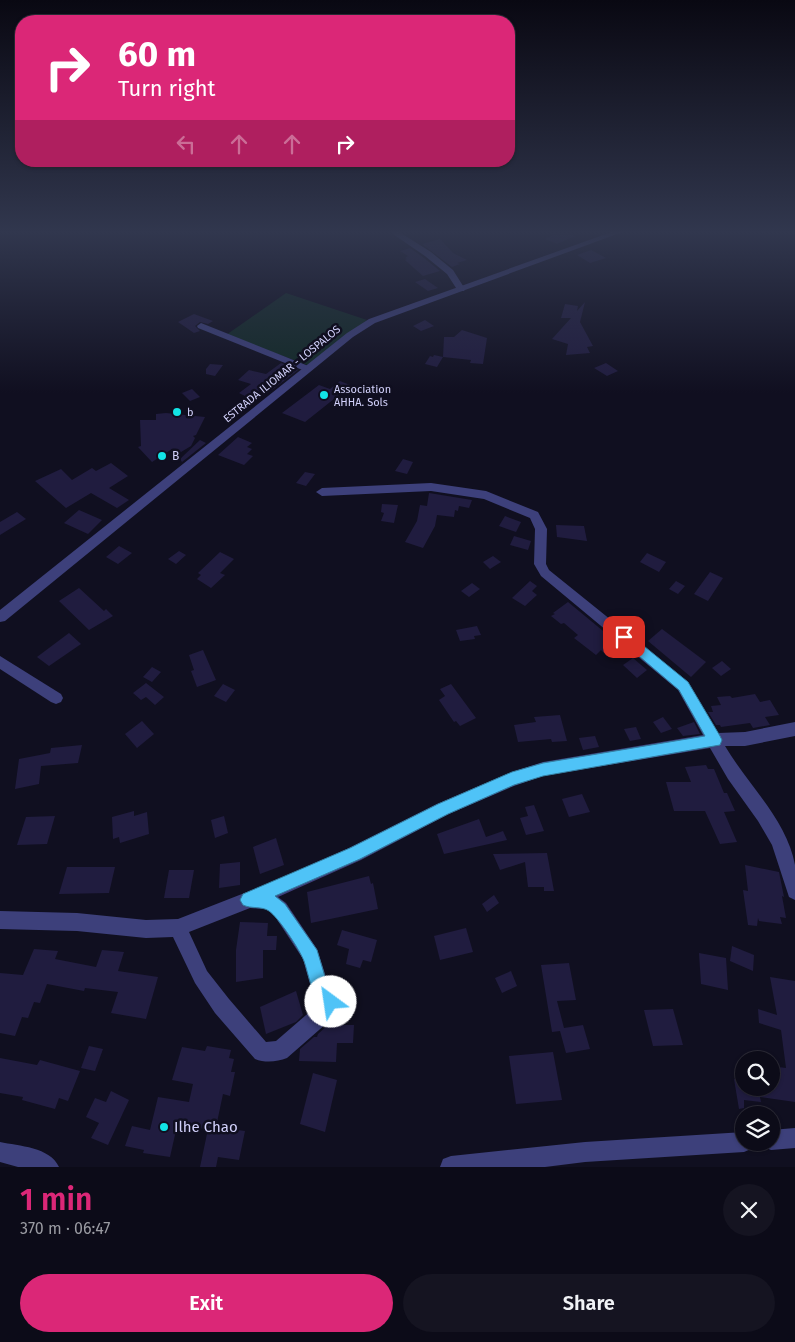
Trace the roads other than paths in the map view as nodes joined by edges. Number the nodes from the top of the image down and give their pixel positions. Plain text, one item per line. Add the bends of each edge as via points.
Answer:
1 (458, 284) edge
2 (474, 284) edge
3 (461, 289) junction
4 (201, 326) dead end
5 (308, 369) junction
6 (322, 492) dead end
7 (0, 616) edge
8 (0, 662) edge
9 (56, 698) dead end
10 (795, 729) edge
11 (715, 740) junction
12 (795, 891) edge
13 (248, 900) junction
14 (0, 920) edge
15 (178, 928) junction
16 (795, 1138) edge
17 (780, 1139) edge
18 (735, 1143) edge
19 (0, 1152) edge
20 (26, 1163) edge
21 (48, 1167) edge
22 (451, 1167) edge

1 - 3 street
2 - 3 street, ESTRADA ILIOMAR - LOSPALOS
3 - 5 street, ESTRADA ILIOMAR - LOSPALOS via 372,321
4 - 5 street
5 - 7 street, ESTRADA ILIOMAR - LOSPALOS
6 - 11 street via 431,487 486,494 534,515 541,529 540,564 545,573 684,686
8 - 9 street
10 - 11 street via 745,739
11 - 12 street via 733,774 764,815 779,842
11 - 13 street via 543,769 512,779 443,809 355,854
13 - 15 street
13 - 15 street via 269,902 280,909 311,955 319,984 331,1002 280,1051 262,1052 222,1006 201,977
14 - 15 street
16 - 17 street
18 - 22 street via 585,1152
19 - 20 street
20 - 21 street via 41,1162

